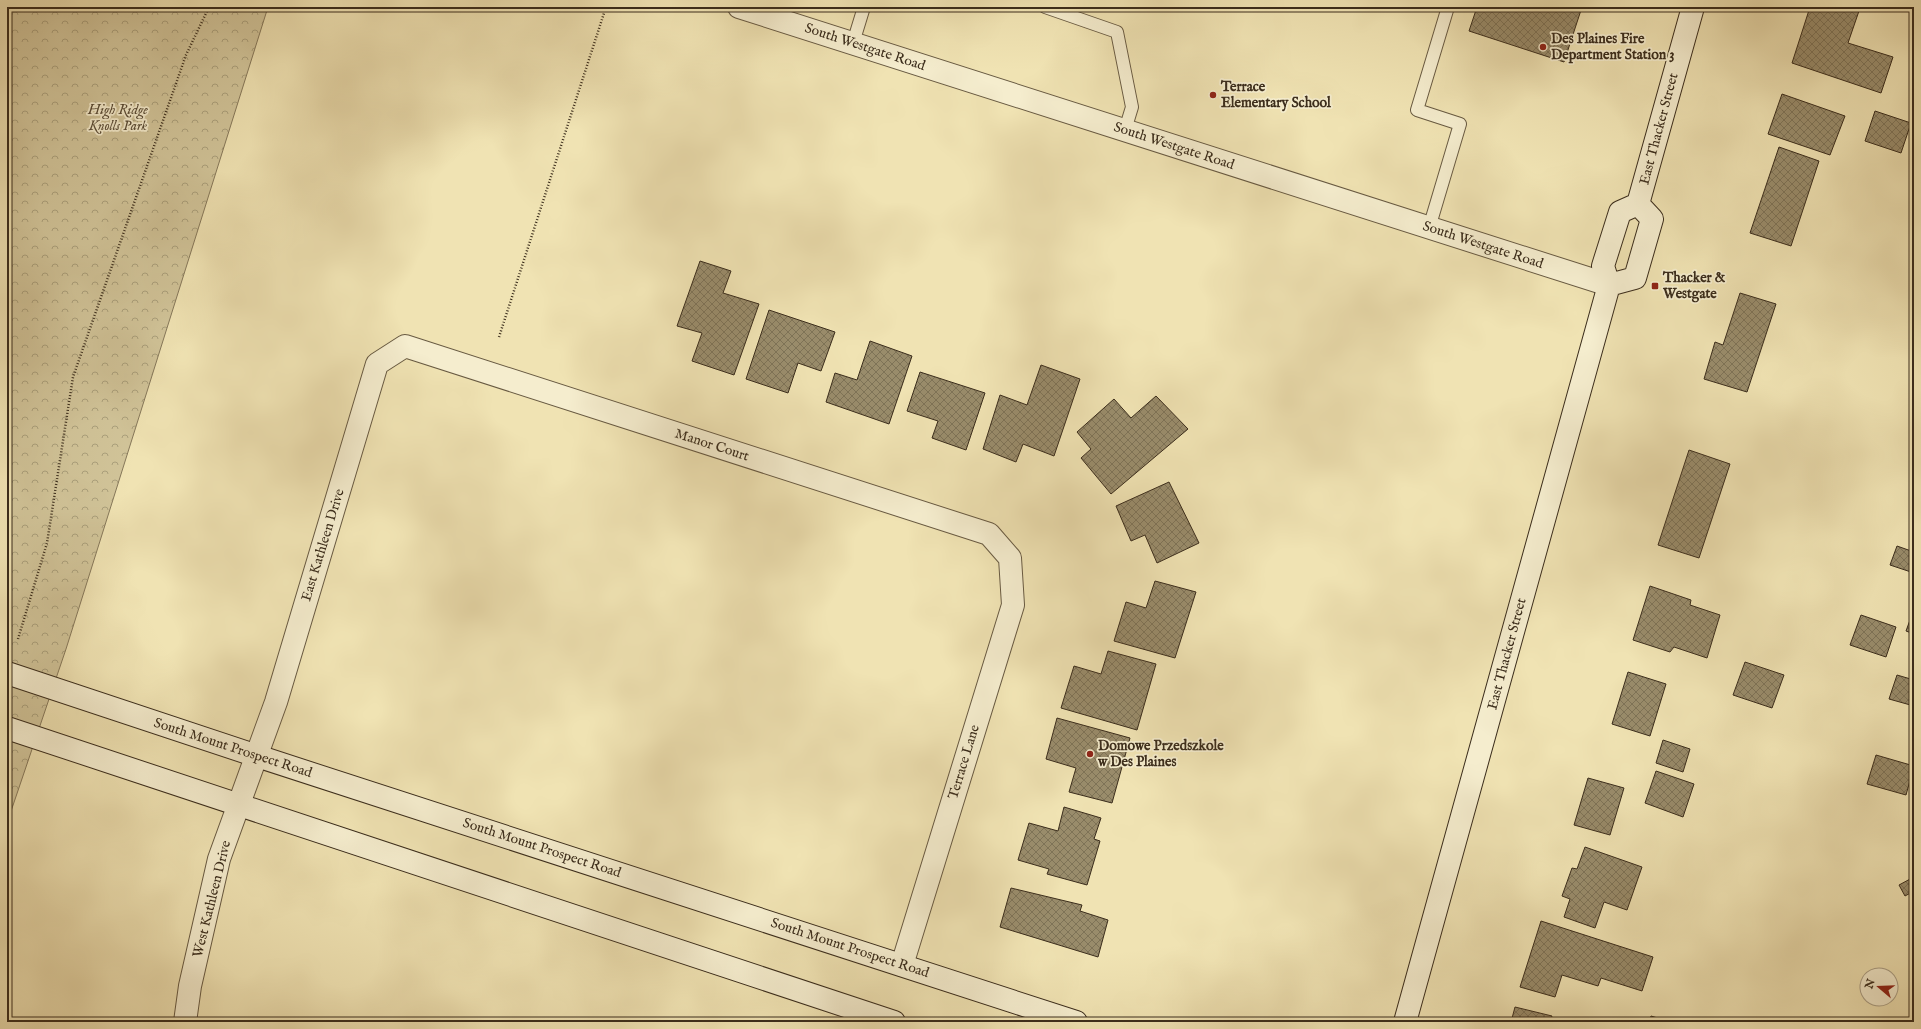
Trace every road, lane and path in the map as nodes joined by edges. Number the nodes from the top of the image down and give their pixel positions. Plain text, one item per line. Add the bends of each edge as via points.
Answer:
1 (209, 7) edge
2 (606, 7) edge
3 (739, 7) edge
4 (864, 7) edge
5 (1045, 7) edge
6 (1448, 7) edge
7 (1693, 7) edge
8 (853, 43) junction
9 (1125, 130) junction
10 (1638, 204) junction
11 (1429, 228) junction
12 (1608, 285) junction
13 (499, 337) dead end
14 (405, 346) joint
15 (1010, 558) joint
16 (18, 639) dead end
17 (7, 673) edge
18 (7, 728) edge
19 (257, 756) junction
20 (239, 805) junction
21 (902, 965) junction
22 (186, 1022) edge
23 (894, 1022) edge
24 (1076, 1022) edge
25 (1405, 1022) edge

1 - 16 path via 186,55 73,377 47,544
2 - 13 path
3 - 8 main road, South Westgate Road
4 - 8 lane
5 - 9 lane via 1118,32 1132,107
6 - 11 lane via 1417,110 1460,124
7 - 10 main road, East Thacker Street
8 - 9 main road, South Westgate Road
9 - 11 main road, South Westgate Road
10 - 12 main road, East Thacker Street via 1620,212 1603,266
10 - 12 main road, East Thacker Street via 1652,219 1635,278
11 - 12 main road, South Westgate Road
12 - 25 main road, East Thacker Street
14 - 15 main road, Manor Court via 989,534
14 - 19 main road, East Kathleen Drive via 377,364 276,702
15 - 21 main road, Terrace Lane via 1013,605
17 - 19 main road, South Mount Prospect Road
18 - 20 main road
19 - 20 main road, West Kathleen Drive
19 - 21 main road, South Mount Prospect Road
20 - 22 main road, West Kathleen Drive via 219,859 190,986
20 - 23 main road
21 - 24 main road, South Mount Prospect Road

